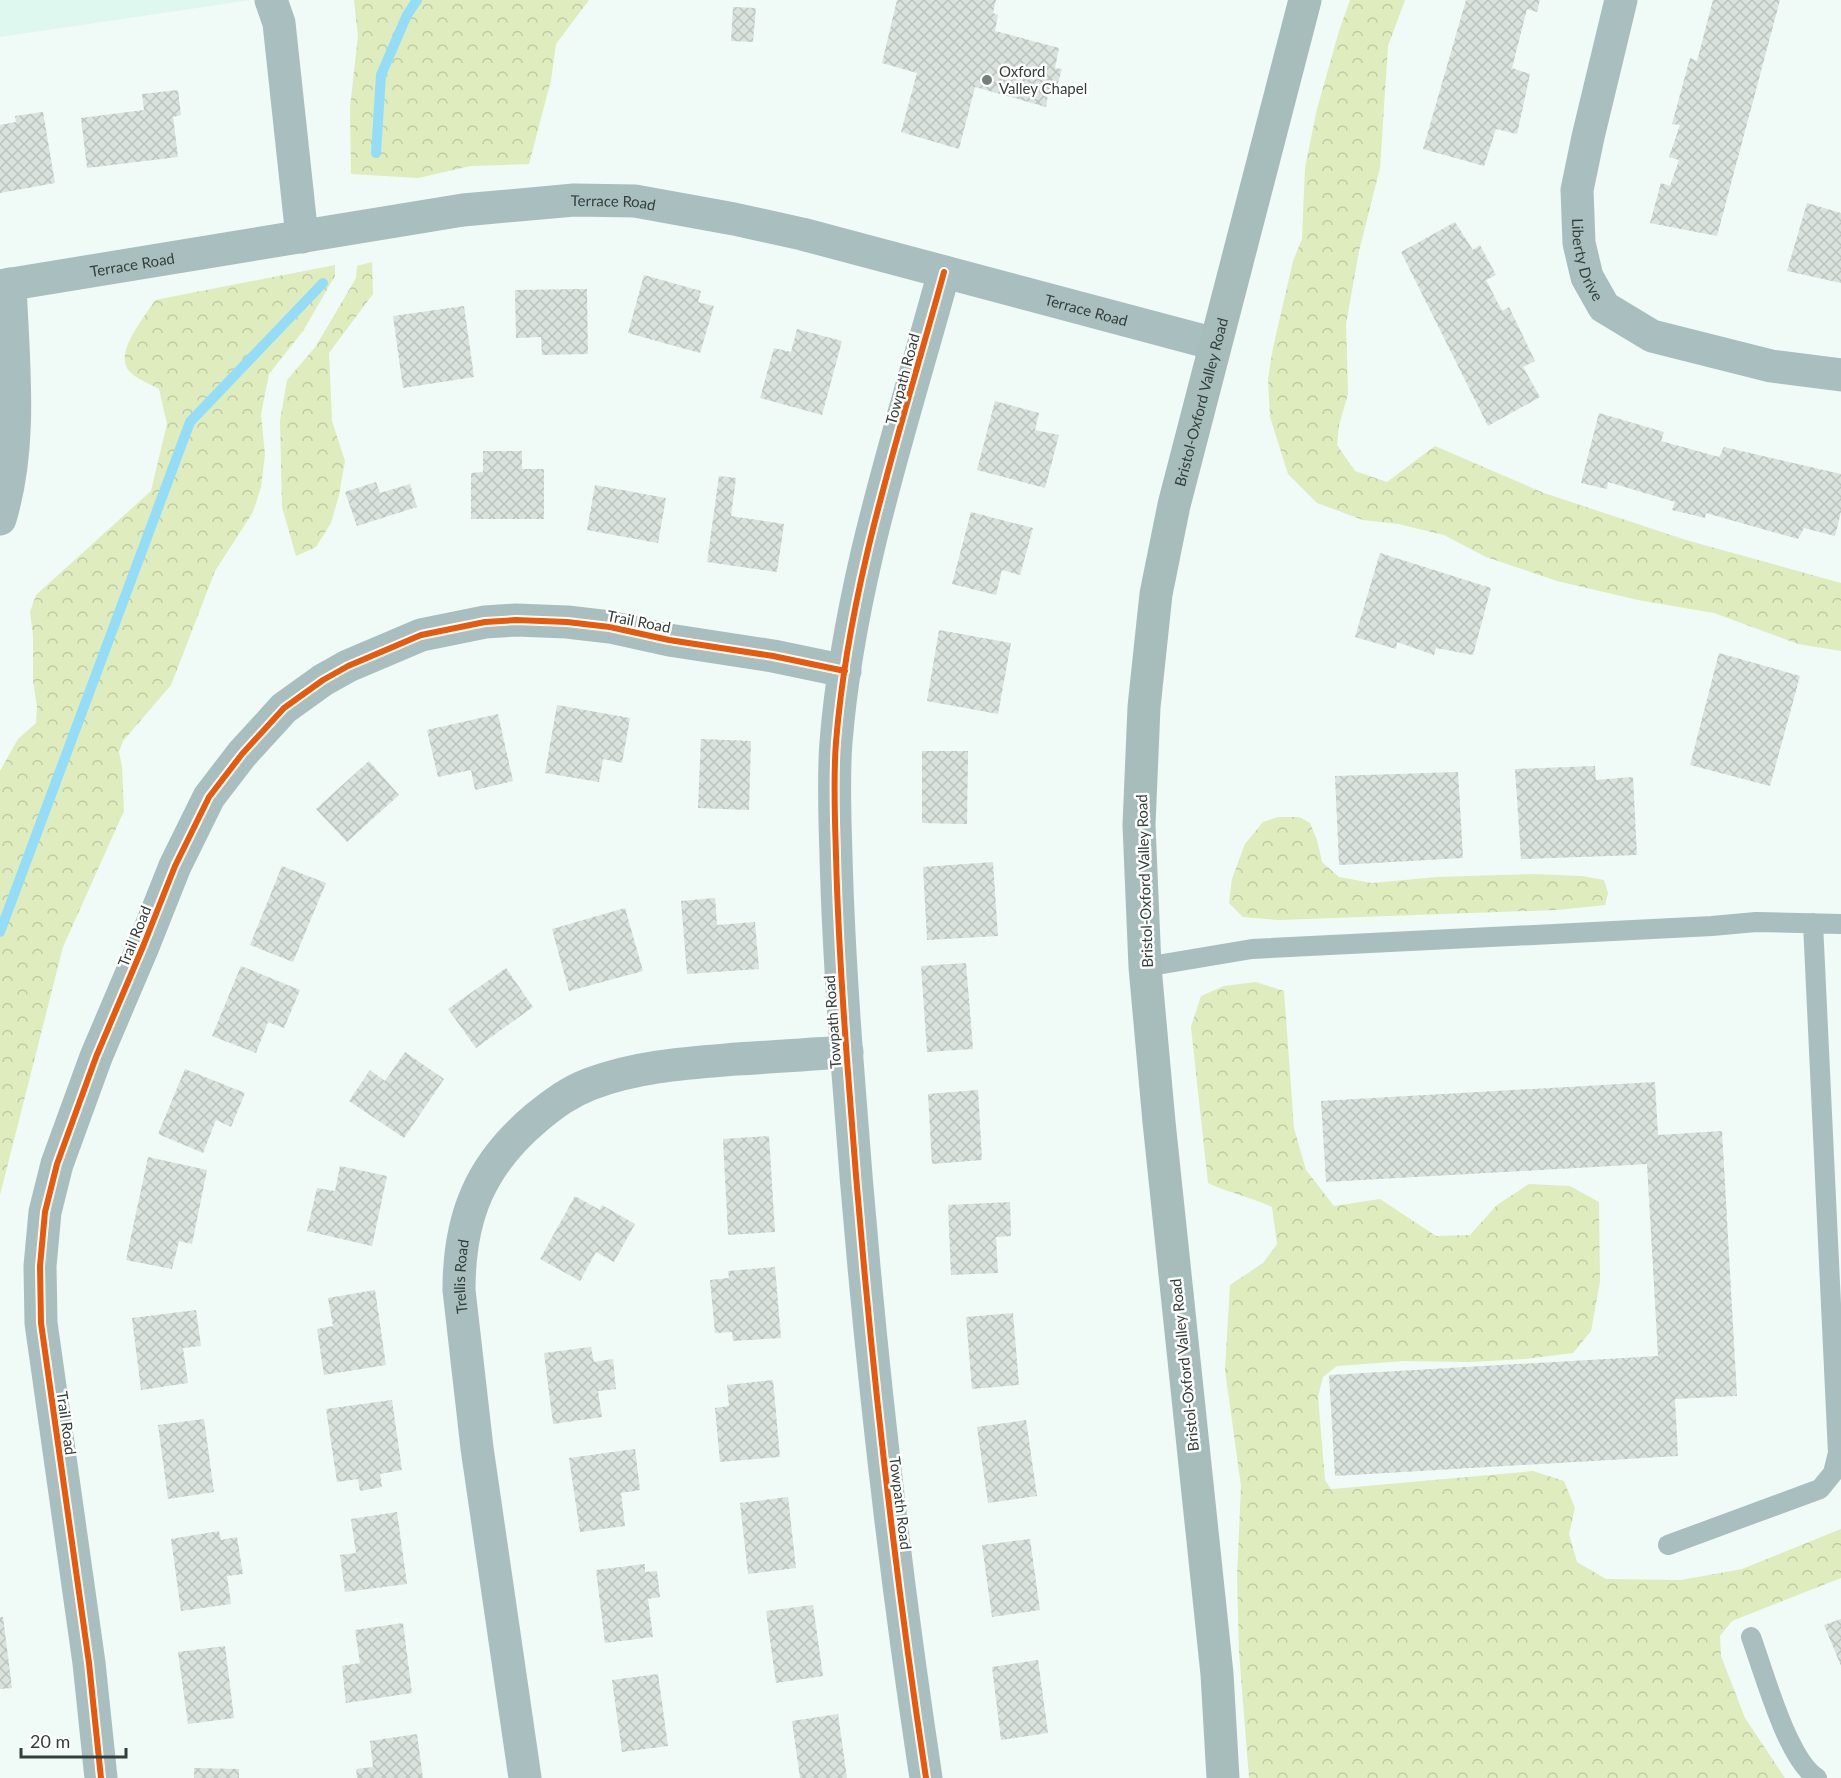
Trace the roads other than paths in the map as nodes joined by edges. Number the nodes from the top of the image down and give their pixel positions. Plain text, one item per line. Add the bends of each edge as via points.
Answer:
1 (271, 0) edge
2 (1305, 0) edge
3 (1621, 0) edge
4 (303, 237) junction
5 (944, 272) junction
6 (5, 285) edge
7 (1215, 344) junction
8 (1841, 375) edge
9 (0, 519) edge
10 (845, 671) junction
11 (1813, 923) junction
12 (1841, 924) edge
13 (1145, 967) junction
14 (846, 1052) junction
15 (1841, 1480) edge
16 (1820, 1489) junction
17 (1668, 1545) dead end
18 (1751, 1637) dead end
19 (101, 1778) edge
20 (525, 1778) edge
21 (926, 1778) edge
22 (1223, 1778) edge
23 (1817, 1778) edge

1 - 4 street via 279,23
2 - 7 main road, Bristol-Oxford Valley Road
3 - 8 street, Liberty Drive via 1577,190 1579,243 1587,277 1604,307 1653,336 1771,366
4 - 5 street, Terrace Road via 463,210 574,200 635,201 734,219
4 - 6 street, Terrace Road
5 - 7 street, Terrace Road
5 - 10 street, Towpath Road via 872,534
6 - 9 street via 14,406 12,461
7 - 13 main road, Bristol-Oxford Valley Road via 1156,594 1144,707 1140,825
10 - 14 street, Towpath Road via 834,787
10 - 19 street, Trail Road via 610,627 567,622 484,622 421,635 323,680 285,708 209,797 175,866 96,1057 57,1164 45,1212 40,1266 41,1323 89,1663
11 - 12 lane
11 - 13 lane via 1756,922 1251,949
11 - 16 lane via 1838,1452 1833,1473
13 - 22 main road, Bristol-Oxford Valley Road via 1217,1674
14 - 20 street, Trellis Road via 649,1068 590,1084 558,1100 520,1131 496,1157 478,1190 459,1265 459,1290 477,1448
14 - 21 street, Towpath Road via 884,1469
15 - 16 lane
16 - 17 lane
18 - 23 lane via 1787,1736 1798,1758

